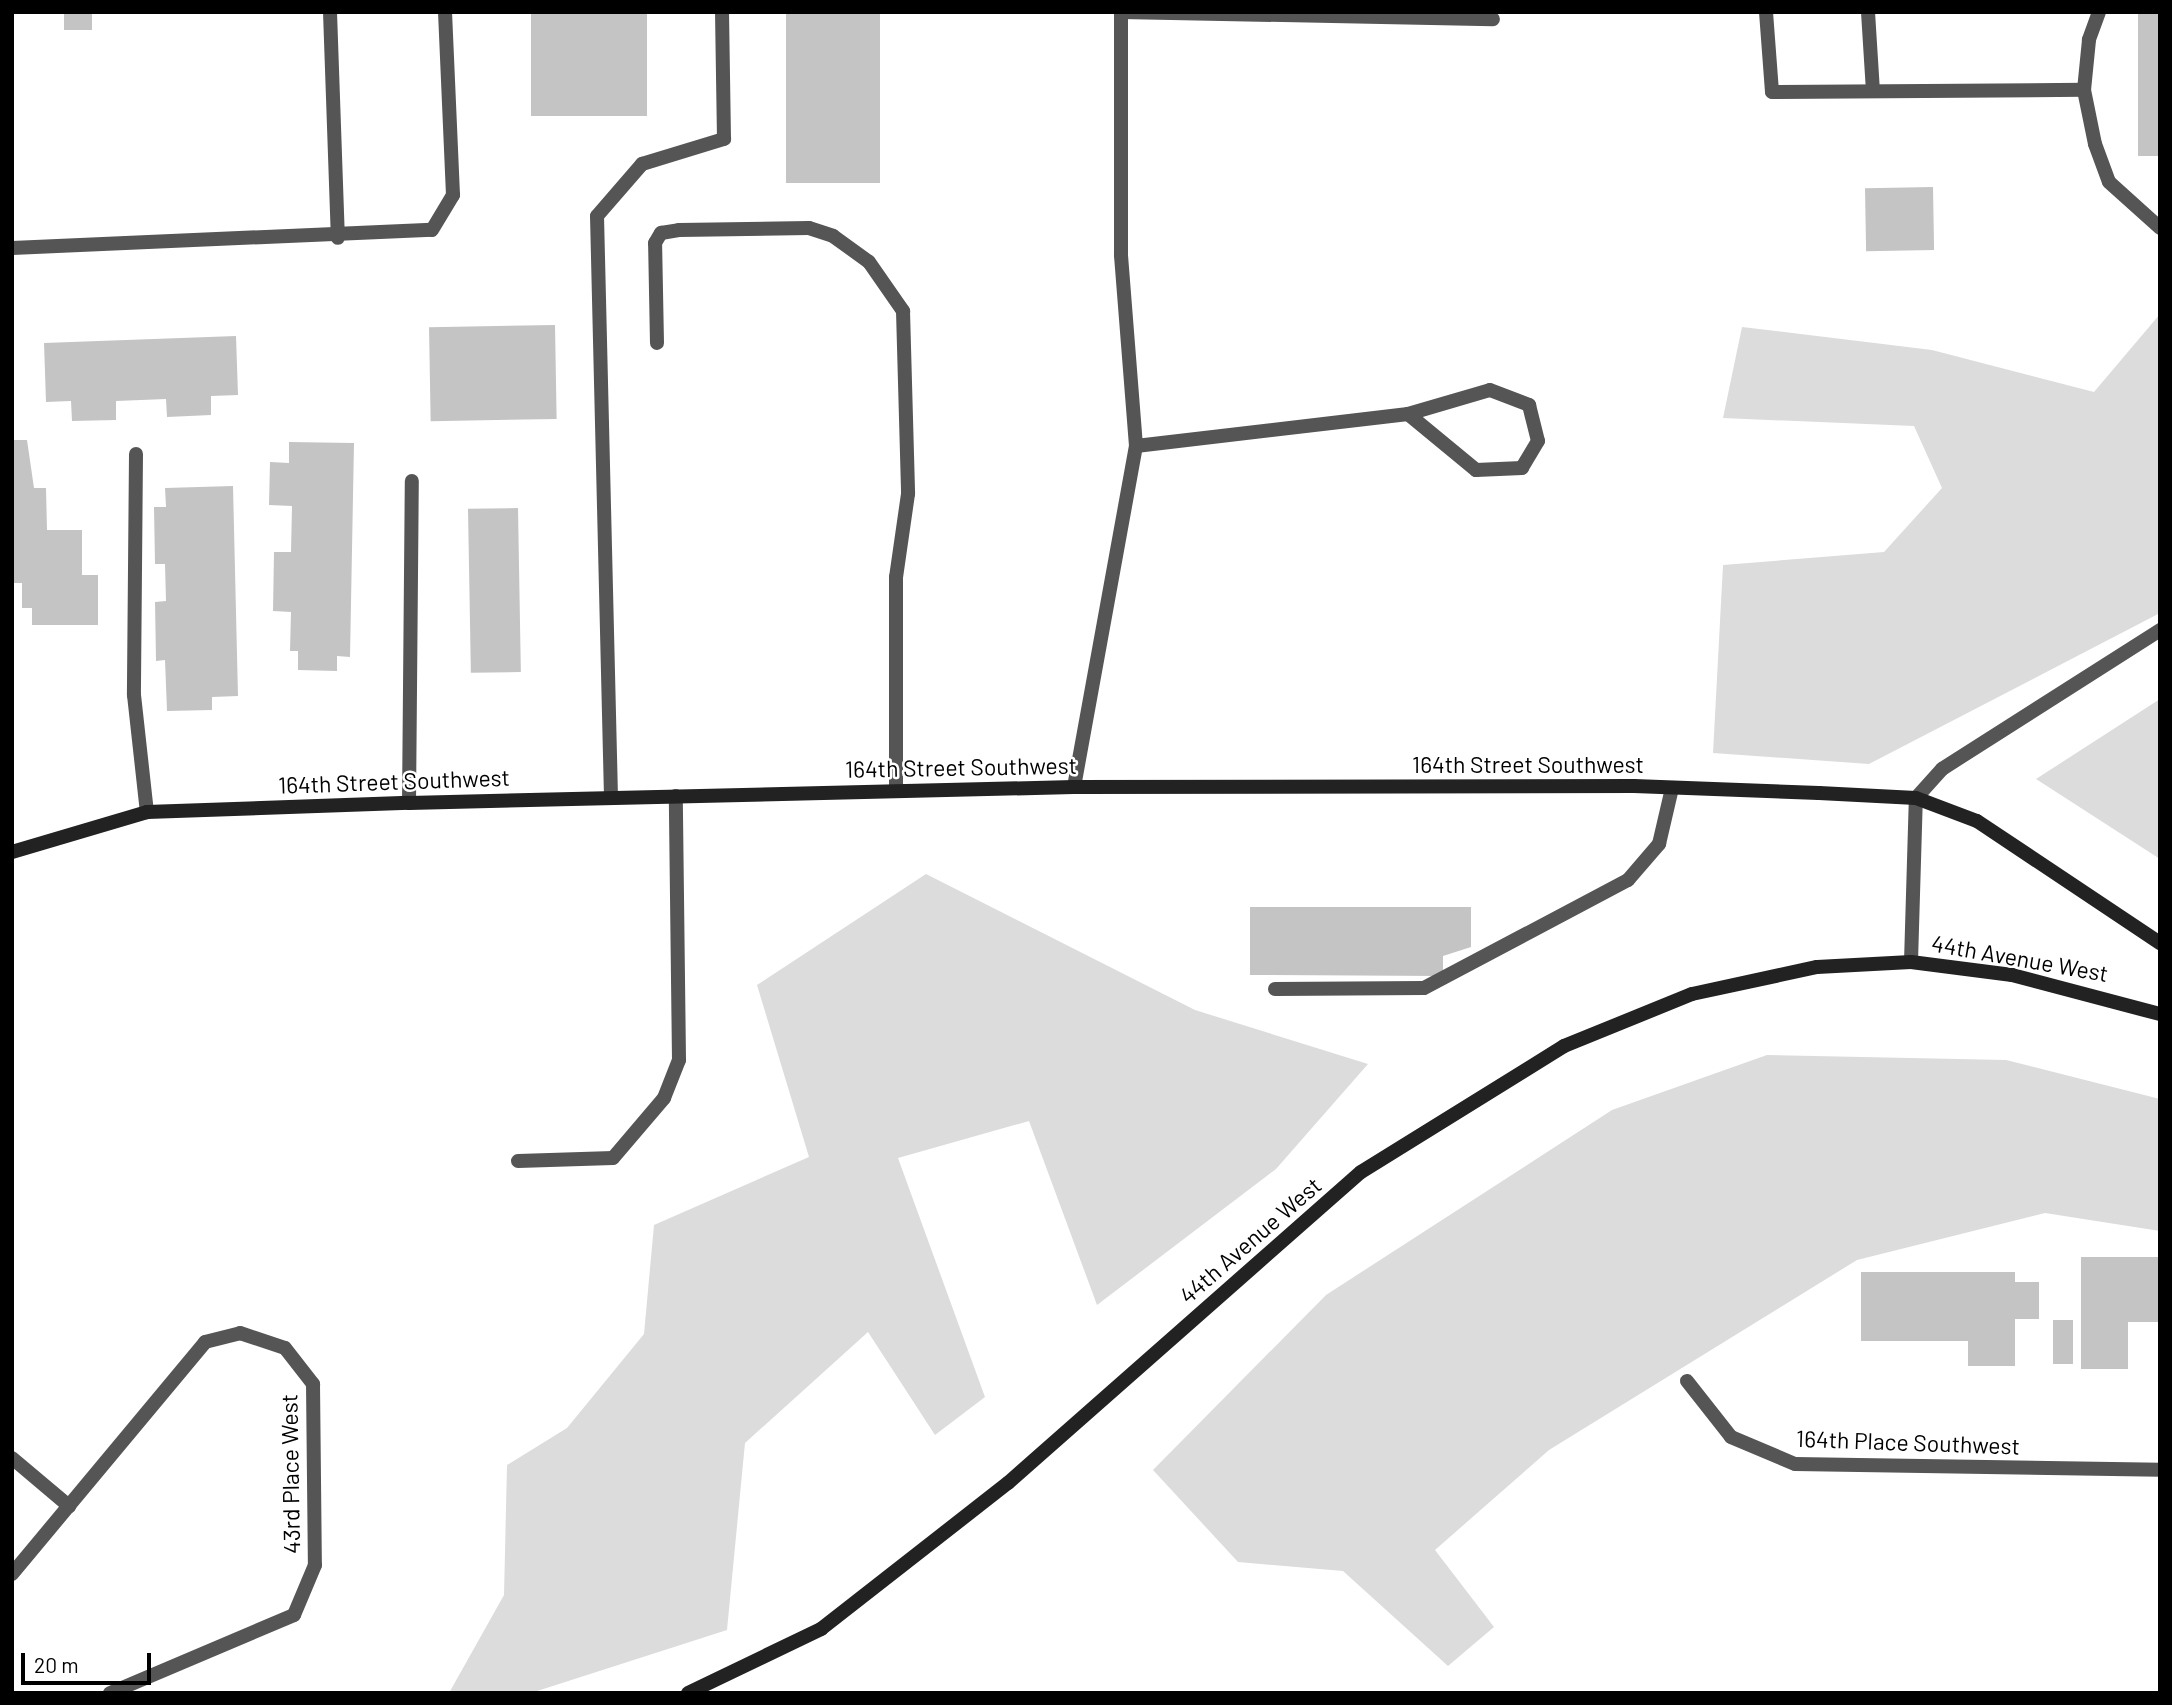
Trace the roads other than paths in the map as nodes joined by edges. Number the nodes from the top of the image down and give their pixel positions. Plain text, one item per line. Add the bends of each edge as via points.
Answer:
1 (330, 12) edge
2 (445, 12) edge
3 (722, 12) edge
4 (1121, 12) edge
5 (1766, 12) edge
6 (1868, 12) edge
7 (2099, 12) edge
8 (1493, 19) dead end
9 (2084, 90) junction
10 (1873, 91) junction
11 (2160, 228) edge
12 (338, 238) junction
13 (12, 248) edge
14 (657, 343) dead end
15 (1408, 414) junction
16 (1136, 446) junction
17 (136, 453) dead end
18 (412, 481) dead end
19 (2160, 630) edge
20 (1074, 787) junction
21 (1672, 788) junction
22 (896, 791) junction
23 (676, 796) junction
24 (611, 797) junction
25 (1916, 798) junction
26 (409, 803) junction
27 (147, 812) junction
28 (12, 852) edge
29 (2160, 943) edge
30 (1911, 962) junction
31 (1275, 989) dead end
32 (2160, 1014) edge
33 (518, 1161) dead end
34 (1687, 1381) dead end
35 (12, 1458) edge
36 (2160, 1470) edge
37 (69, 1506) junction
38 (12, 1574) edge
39 (110, 1693) edge
40 (688, 1693) edge

1 - 12 street
2 - 12 street via 453,195 432,230
3 - 24 street via 724,139 642,164 597,216
4 - 8 street
4 - 16 street via 1121,255
5 - 10 street via 1772,92
6 - 10 street
7 - 9 street via 2089,40
9 - 10 street
9 - 11 street via 2109,182
12 - 13 street
14 - 22 street via 655,243 661,233 679,230 809,228 833,236 869,262 903,311 908,494 896,577
15 - 15 street via 1490,390 1530,405 1538,441 1522,468 1476,470
15 - 16 street
16 - 20 street
17 - 27 street via 134,695
18 - 26 street
19 - 25 street via 1942,769
20 - 21 street, 164th Street Southwest
20 - 22 street, 164th Street Southwest
21 - 25 street, 164th Street Southwest
21 - 31 street via 1659,844 1628,880 1424,988
22 - 23 street, 164th Street Southwest
23 - 24 street, 164th Street Southwest
23 - 33 street via 679,1059 664,1098 613,1158
24 - 26 street, 164th Street Southwest
25 - 29 street, 164th Street Southwest via 1978,821
25 - 30 street, 44th Avenue West
26 - 27 street, 164th Street Southwest
27 - 28 street, 164th Street Southwest
30 - 32 street, 44th Avenue West via 2095,992
30 - 40 street, 44th Avenue West via 1817,967 1692,994 1564,1046 1360,1172 1008,1483 821,1629
34 - 36 street, 164th Place Southwest via 1731,1437 1794,1464
35 - 37 street
37 - 38 street
37 - 39 street, 43rd Place West via 205,1342 240,1333 285,1348 313,1384 315,1565 294,1615

